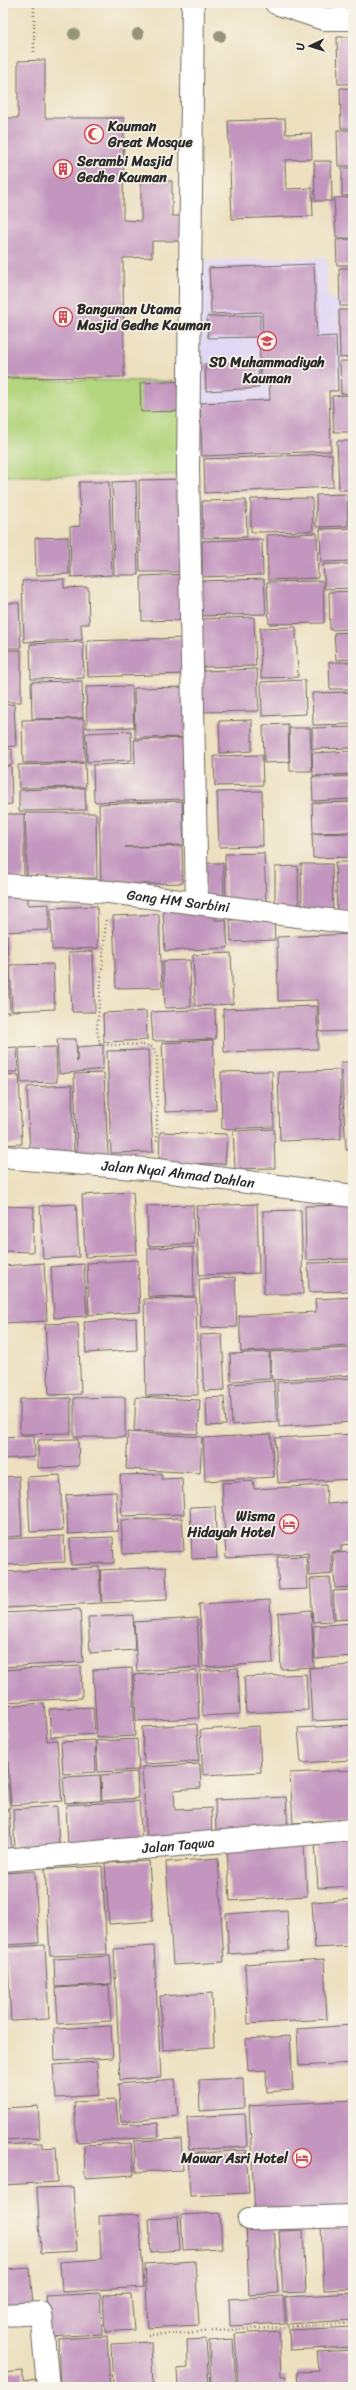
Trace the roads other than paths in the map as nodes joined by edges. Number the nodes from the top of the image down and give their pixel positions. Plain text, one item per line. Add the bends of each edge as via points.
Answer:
1 (193, 3) edge
2 (276, 3) edge
3 (353, 19) edge
4 (3, 885) edge
5 (197, 903) junction
6 (353, 923) edge
7 (3, 1157) edge
8 (353, 1196) edge
9 (353, 1830) edge
10 (3, 1860) edge
11 (353, 2216) edge
12 (250, 2219) dead end
13 (3, 2315) edge
14 (48, 2387) edge

1 - 5 street via 188,469
2 - 3 street via 324,19
4 - 5 street, Gang HM Sarbini via 108,892
5 - 6 street, Gang HM Sarbini
7 - 8 street, Jalan Nyai Ahmad Dahlan via 157,1170
9 - 10 street, Jalan Taqwa
11 - 12 street
13 - 14 street via 41,2313

